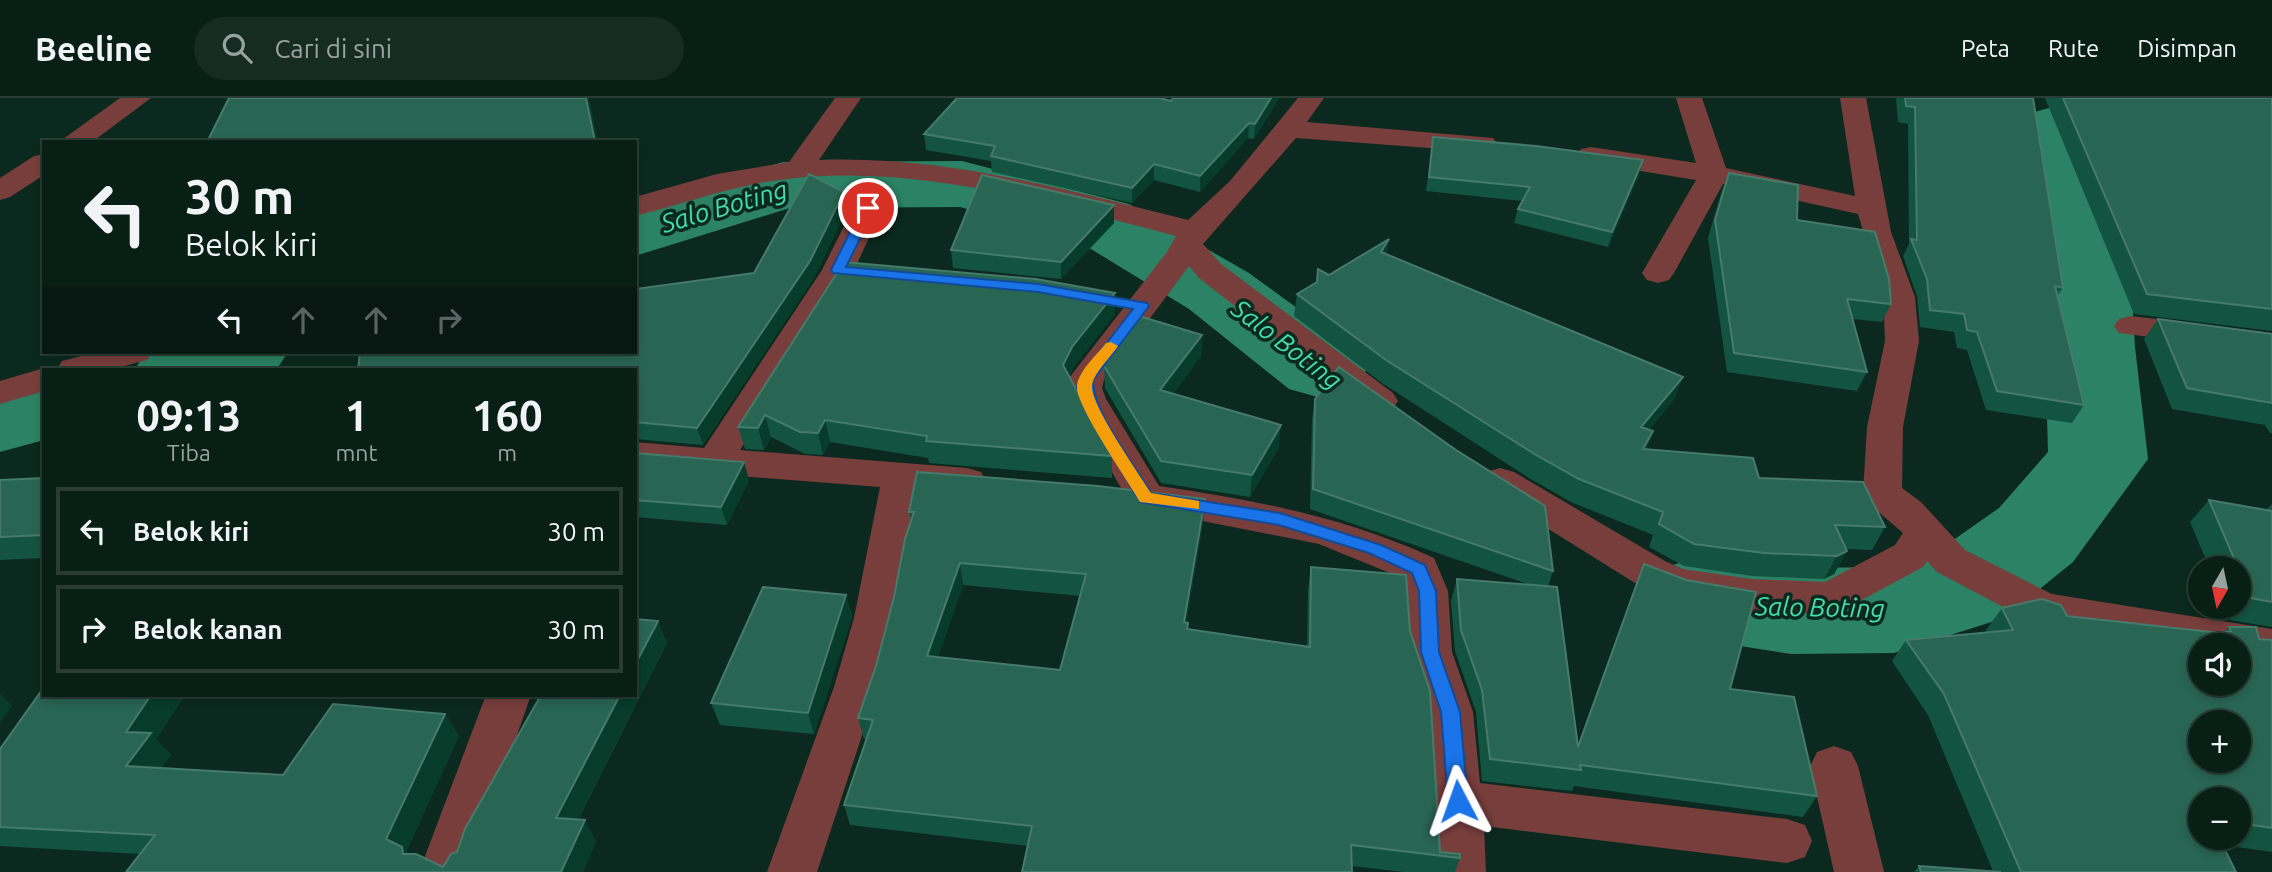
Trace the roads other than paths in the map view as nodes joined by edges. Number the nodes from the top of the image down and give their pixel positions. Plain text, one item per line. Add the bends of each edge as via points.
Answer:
1 (138, 98) edge
2 (848, 98) edge
3 (1311, 98) edge
4 (1689, 98) edge
5 (1853, 98) edge
6 (1289, 129) junction
7 (76, 140) edge
8 (1511, 146) edge
9 (1562, 152) edge
10 (42, 163) edge
11 (798, 169) junction
12 (1714, 174) junction
13 (0, 191) edge
14 (637, 206) edge
15 (868, 208) dead end
16 (1870, 208) junction
17 (1188, 244) junction
18 (1658, 273) dead end
19 (1149, 298) junction
20 (1104, 299) edge
21 (2131, 326) dead end
22 (2272, 343) edge
23 (128, 354) edge
24 (78, 368) edge
25 (42, 380) edge
26 (0, 393) edge
27 (1413, 423) edge
28 (637, 455) edge
29 (715, 460) junction
30 (1469, 460) edge
31 (901, 476) junction
32 (1009, 485) edge
33 (1104, 493) edge
34 (1146, 498) junction
35 (1938, 546) junction
36 (2272, 646) edge
37 (507, 697) edge
38 (1834, 766) dead end
39 (1458, 801) junction
40 (1787, 841) dead end
41 (444, 872) edge
42 (792, 872) edge
43 (1461, 872) edge
44 (1859, 872) edge

1 - 7 street
2 - 11 street
3 - 6 street
4 - 12 street
5 - 16 street
6 - 8 street
6 - 17 street
9 - 12 street
10 - 13 street
11 - 14 street via 704,186
11 - 17 street via 904,169 965,175 1075,199
12 - 16 street
12 - 18 street
15 - 29 street via 851,271
16 - 35 street via 1899,297 1902,341 1885,427 1882,494 1907,512
17 - 19 street
17 - 27 street via 1210,271
19 - 20 street
19 - 34 street via 1084,388
21 - 22 street
23 - 24 street
25 - 26 street
28 - 29 street
29 - 31 street
30 - 35 street via 1650,572 1677,584 1752,595 1830,598 1909,556
31 - 32 street
31 - 42 street via 875,618
33 - 34 street
34 - 39 street via 1280,519 1375,549 1419,569 1427,591 1430,652 1450,712
35 - 36 street via 2039,607
37 - 41 street
38 - 44 street
39 - 40 street
39 - 43 street

